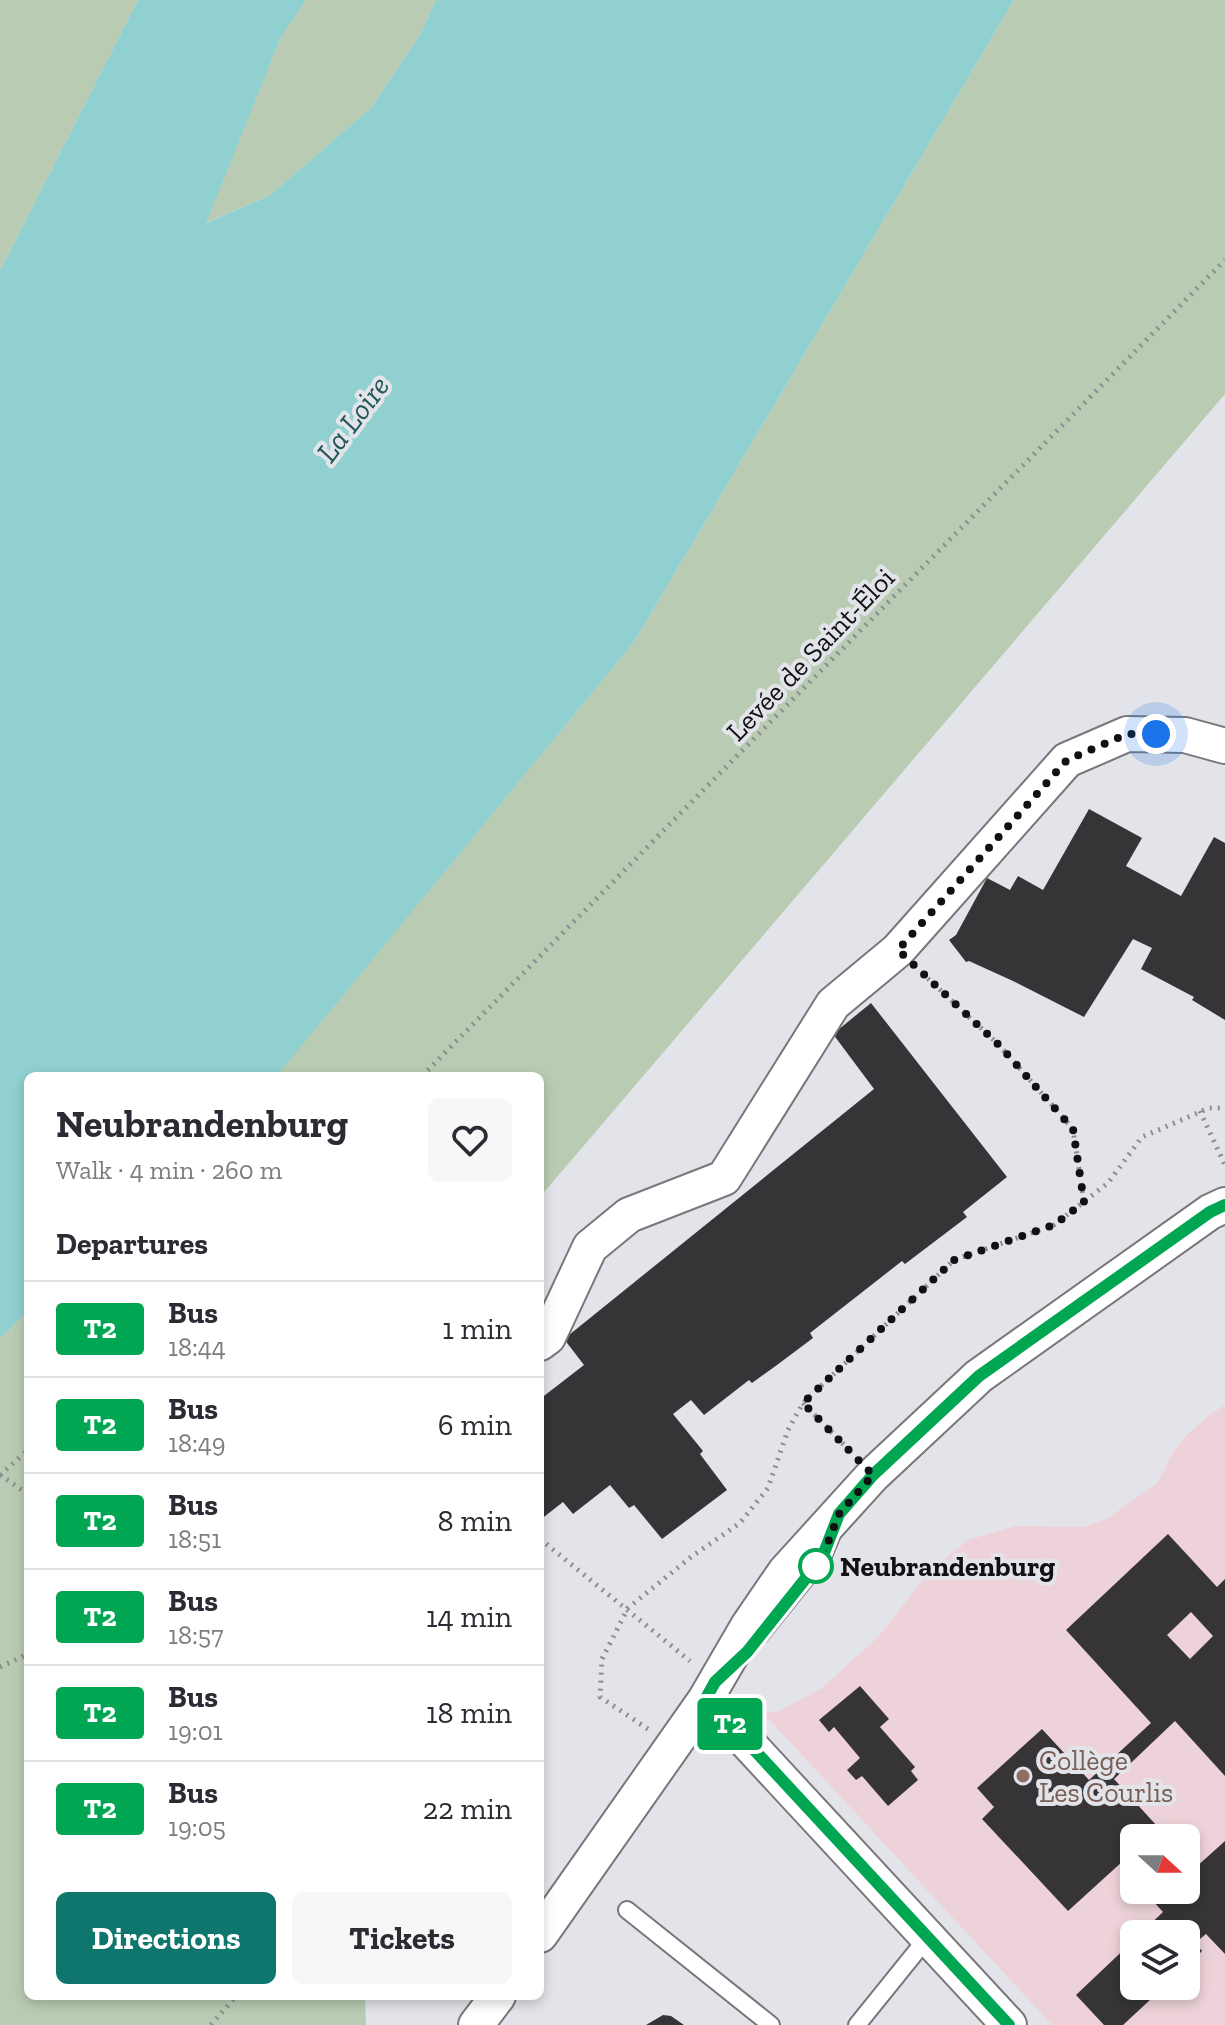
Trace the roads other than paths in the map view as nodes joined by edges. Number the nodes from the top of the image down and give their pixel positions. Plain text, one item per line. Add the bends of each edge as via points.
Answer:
1 (1225, 746) edge
2 (1225, 1205) edge
3 (544, 1340) edge
4 (710, 1691) junction
5 (627, 1910) dead end
6 (544, 1929) edge
7 (928, 1937) junction
8 (495, 2000) edge
9 (476, 2025) edge
10 (771, 2025) edge
11 (857, 2025) edge
12 (1009, 2025) edge

1 - 3 street via 1185,735 1127,734 1067,760 898,950 833,1004 724,1178 629,1215 590,1247
2 - 4 street via 979,1376 873,1475 785,1572
4 - 6 street
4 - 7 street via 732,1726
5 - 10 lane
7 - 11 lane
7 - 12 street
8 - 9 street

